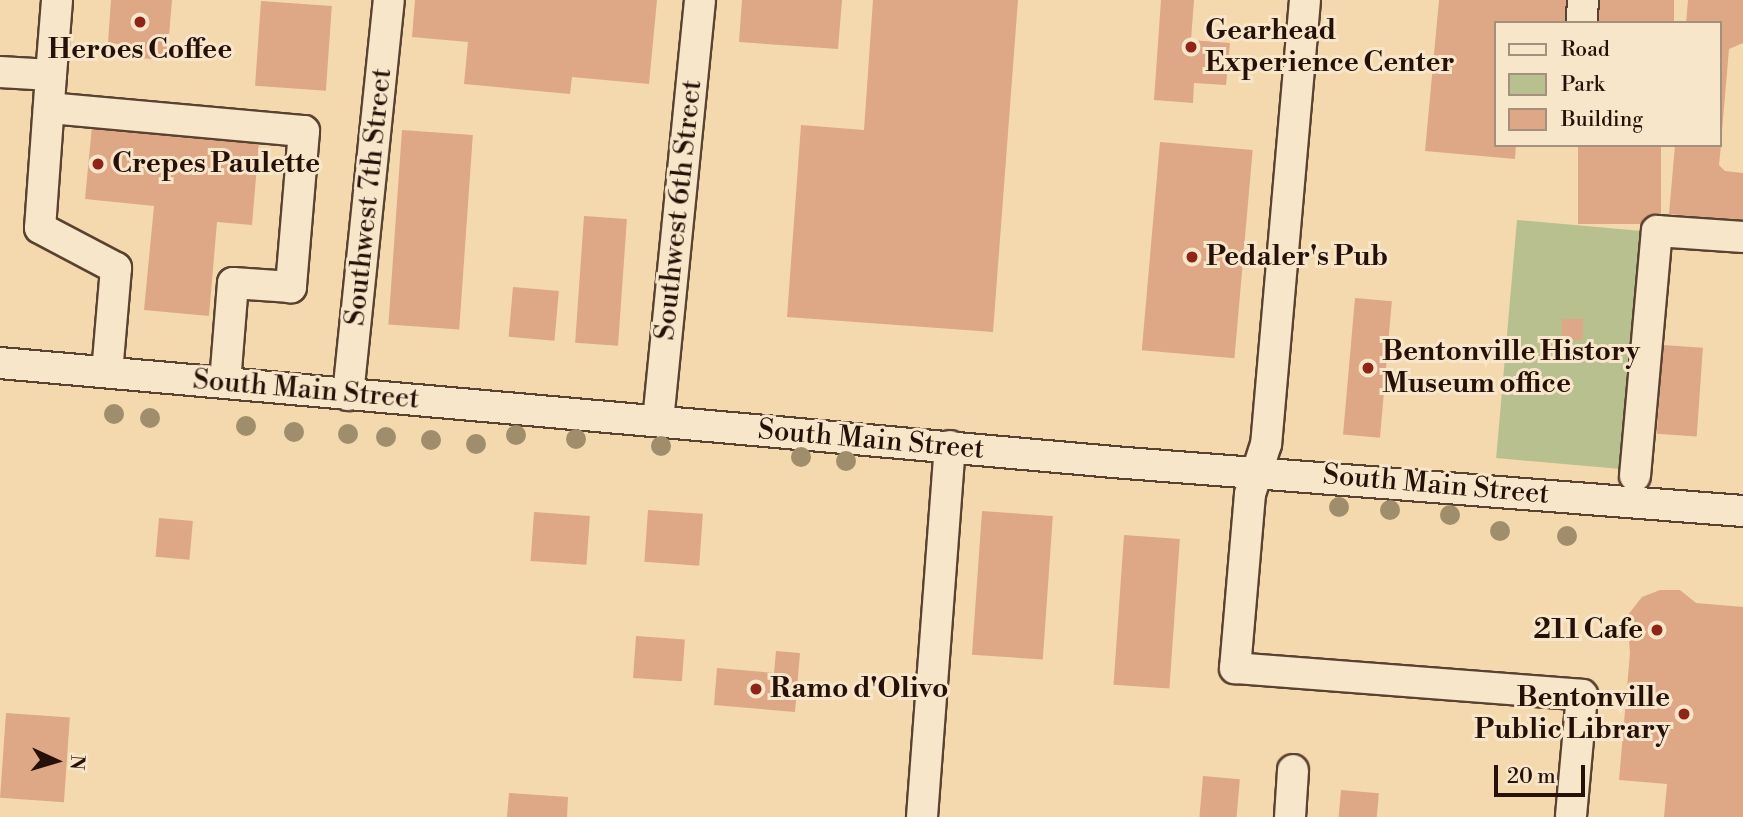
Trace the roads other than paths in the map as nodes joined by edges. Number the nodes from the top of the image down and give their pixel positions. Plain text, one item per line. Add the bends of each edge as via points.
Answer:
1 (57, 0) edge
2 (389, 0) edge
3 (700, 0) edge
4 (1305, 0) edge
5 (1583, 0) edge
6 (1582, 21) edge
7 (0, 72) edge
8 (51, 75) junction
9 (49, 108) junction
10 (1743, 237) edge
11 (0, 363) edge
12 (107, 372) junction
13 (225, 382) junction
14 (348, 395) junction
15 (658, 421) junction
16 (950, 446) junction
17 (1257, 469) junction
18 (1635, 476) dead end
19 (1743, 511) edge
20 (1293, 770) dead end
21 (922, 817) edge
22 (1290, 817) edge
23 (1571, 817) edge

1 - 8 street
2 - 14 street, Southwest 7th Street
3 - 15 street, Southwest 6th Street
4 - 17 street via 1266,444
5 - 6 street
7 - 8 street
8 - 9 street
9 - 12 street via 40,228 116,268
9 - 13 street via 304,131 291,287 233,283
10 - 18 street via 1657,231
11 - 12 street, South Main Street
12 - 13 street, South Main Street
13 - 14 street, South Main Street
14 - 15 street, South Main Street
15 - 16 street, South Main Street
16 - 17 street, South Main Street
16 - 21 street
17 - 19 street, South Main Street
17 - 23 street via 1235,668 1582,695
20 - 22 street

